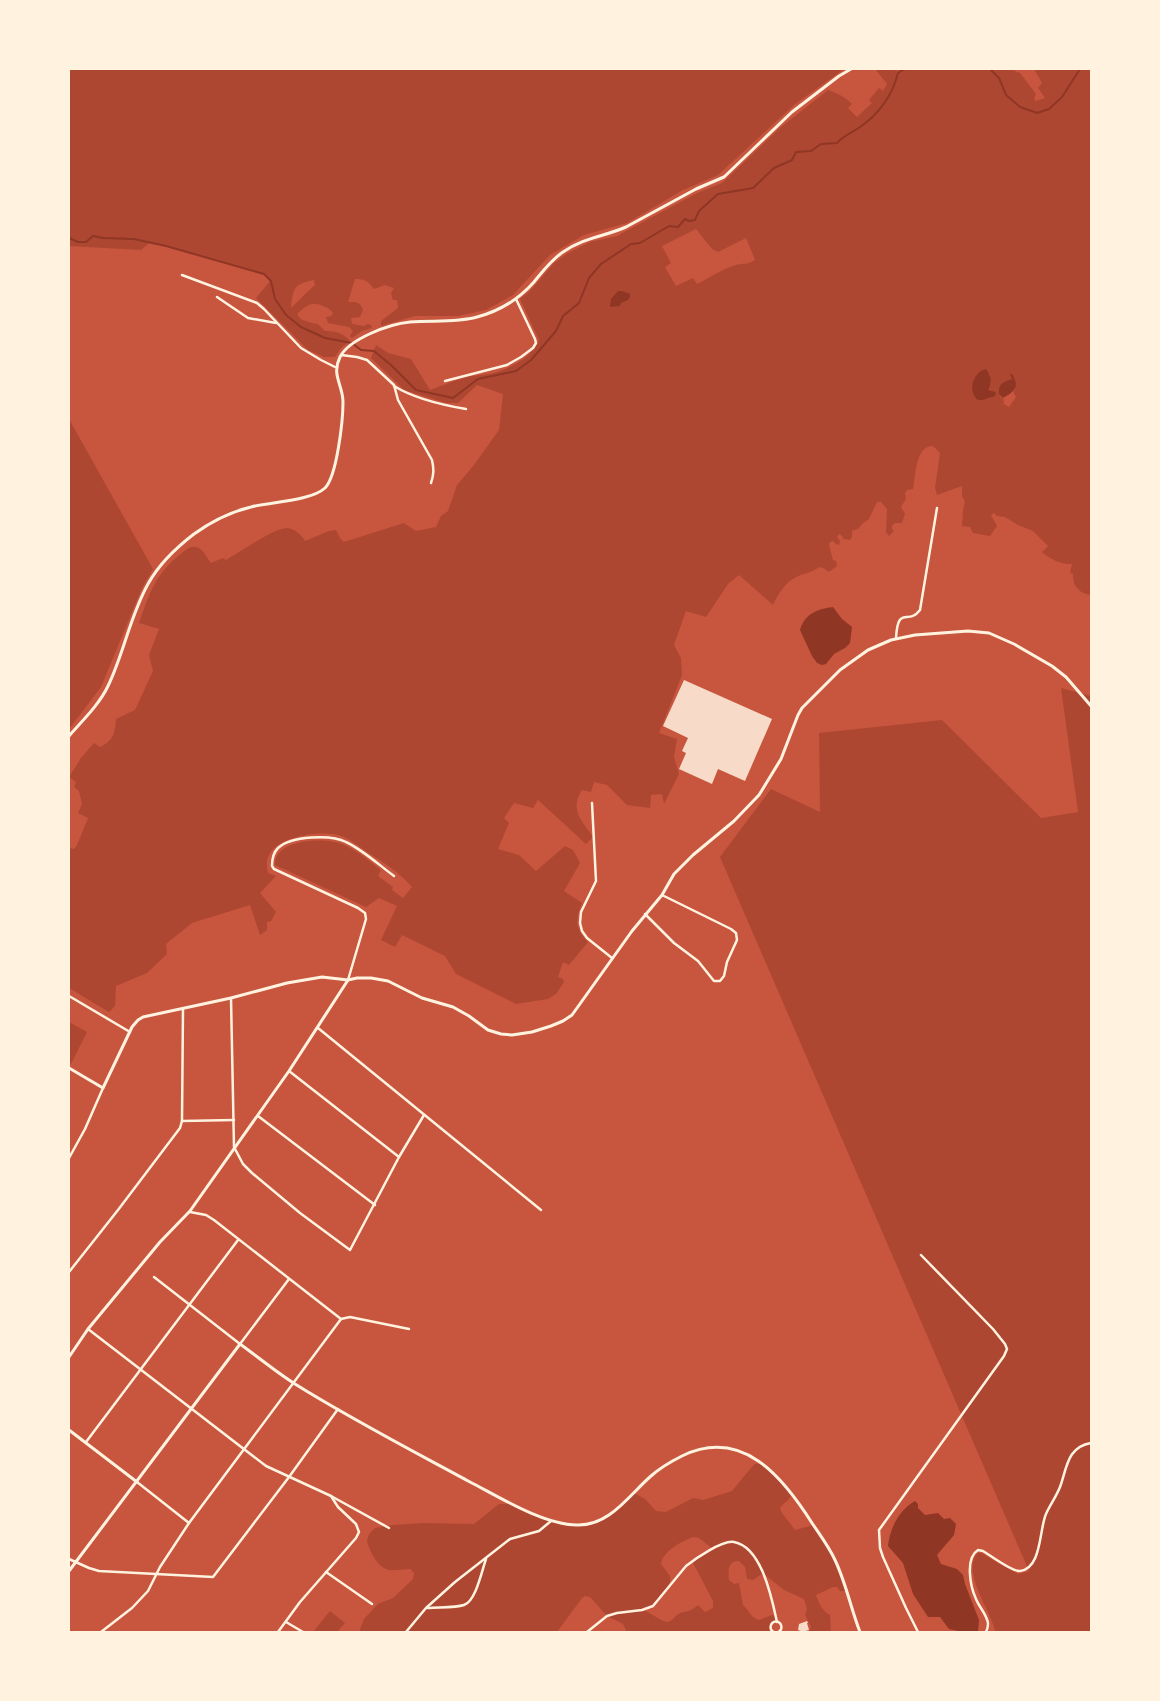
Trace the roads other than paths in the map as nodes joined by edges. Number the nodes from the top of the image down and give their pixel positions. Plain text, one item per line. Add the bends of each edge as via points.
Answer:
1 (851, 69) edge
2 (182, 275) dead end
3 (217, 297) dead end
4 (516, 299) junction
5 (278, 323) junction
6 (341, 355) junction
7 (335, 367) junction
8 (445, 381) dead end
9 (394, 386) junction
10 (466, 409) dead end
11 (431, 483) dead end
12 (937, 508) dead end
13 (896, 638) junction
14 (1091, 706) edge
15 (69, 736) edge
16 (592, 804) dead end
17 (394, 876) dead end
18 (662, 895) junction
19 (646, 914) junction
20 (612, 958) junction
21 (348, 980) junction
22 (69, 996) edge
23 (231, 998) junction
24 (183, 1009) junction
25 (318, 1028) junction
26 (130, 1032) junction
27 (69, 1068) edge
28 (289, 1071) junction
29 (103, 1088) junction
30 (424, 1115) junction
31 (258, 1116) junction
32 (234, 1120) junction
33 (182, 1121) junction
34 (234, 1147) junction
35 (399, 1157) junction
36 (69, 1158) edge
37 (375, 1205) junction
38 (541, 1210) dead end
39 (190, 1212) junction
40 (238, 1240) junction
41 (921, 1255) dead end
42 (69, 1272) edge
43 (154, 1277) dead end
44 (289, 1279) junction
45 (190, 1305) junction
46 (341, 1319) junction
47 (88, 1329) junction
48 (409, 1329) dead end
49 (240, 1344) junction
50 (69, 1357) edge
51 (140, 1370) junction
52 (293, 1383) junction
53 (192, 1409) junction
54 (338, 1409) junction
55 (69, 1430) edge
56 (86, 1442) junction
57 (1091, 1443) edge
58 (243, 1449) junction
59 (289, 1477) junction
60 (136, 1482) junction
61 (331, 1496) junction
62 (552, 1520) junction
63 (188, 1523) junction
64 (389, 1528) dead end
65 (486, 1558) junction
66 (69, 1559) edge
67 (76, 1563) junction
68 (69, 1571) edge
69 (326, 1572) junction
70 (157, 1574) junction
71 (372, 1604) dead end
72 (426, 1608) junction
73 (286, 1622) junction
74 (777, 1622) junction
75 (772, 1630) junction
76 (101, 1632) edge
77 (278, 1632) edge
78 (303, 1632) edge
79 (406, 1632) edge
80 (587, 1632) edge
81 (767, 1632) edge
82 (780, 1632) edge
83 (860, 1632) edge
84 (918, 1632) edge
85 (986, 1632) edge

1 - 4 street via 792,112 724,177 626,227 573,246 554,259
2 - 5 street via 257,303
3 - 5 street via 248,318
4 - 6 street via 493,312 470,319 398,324 360,338
4 - 8 street via 535,339 533,348 498,368
5 - 7 street via 301,348
6 - 7 street
6 - 9 street via 367,360
7 - 15 street via 343,401 330,481 323,490 314,494 224,515 172,553 146,588 104,693
9 - 10 street via 445,405
9 - 11 street via 398,400 432,460 434,475
12 - 13 street via 920,610 899,620
13 - 14 street via 968,631 989,633 1052,666
13 - 18 street via 859,656 809,700 798,715 781,759 759,795 674,874
16 - 20 street via 596,881 581,912 580,923 587,938
17 - 21 street via 339,839 308,838 288,843 278,848 273,856 272,866 276,871 365,913
18 - 19 street
18 - 19 street via 736,933 737,940 723,978 714,981 698,961
19 - 20 street
20 - 21 street via 567,1018 551,1026 512,1035 491,1031 453,1007 422,998 388,981
21 - 23 street via 329,977 297,980
21 - 25 street
22 - 26 street
23 - 24 street
23 - 32 street
24 - 26 street via 143,1017 135,1022
24 - 33 street
25 - 28 street
25 - 30 street
26 - 29 street
27 - 29 street
28 - 31 street
28 - 35 street
29 - 36 street
30 - 35 street
30 - 38 street
31 - 34 street
31 - 37 street
32 - 33 street
32 - 34 street
33 - 42 street via 176,1134
34 - 37 street via 252,1173 350,1250
34 - 39 street
35 - 37 street
39 - 40 street via 206,1215
39 - 47 street via 160,1242
40 - 44 street
40 - 45 street
41 - 84 street via 993,1329 1007,1350 880,1530 883,1557
43 - 45 street
44 - 46 street
44 - 49 street
45 - 49 street
45 - 51 street
46 - 48 street via 350,1317
46 - 52 street
47 - 50 street
47 - 51 street
49 - 52 street
49 - 53 street
51 - 53 street
51 - 56 street
52 - 54 street
52 - 58 street
53 - 58 street
53 - 60 street
54 - 59 street
54 - 62 street via 500,1497
55 - 56 street
56 - 60 street
57 - 85 street via 1074,1450 1067,1461 1031,1565 1015,1570 978,1550 970,1557 973,1590 987,1620
58 - 59 street via 266,1466
58 - 63 street
59 - 61 street
59 - 70 street via 213,1577
60 - 63 street
60 - 67 street
61 - 64 street
61 - 69 street via 358,1526 358,1535
62 - 65 street via 540,1530 510,1539
62 - 83 street via 577,1526 596,1522 619,1508 671,1462 706,1448 737,1449 762,1463 778,1477 804,1510 836,1560
63 - 70 street
65 - 72 street
65 - 72 street via 474,1595 464,1606
66 - 67 street
67 - 68 street
67 - 70 street via 100,1571
69 - 71 street
69 - 73 street
70 - 76 street via 132,1608
72 - 79 street
73 - 77 street
73 - 78 street
74 - 75 street via 772,1624
74 - 80 street via 772,1596 751,1552 739,1544 727,1542 692,1561 648,1609 607,1616
74 - 82 street via 782,1626
75 - 81 street
75 - 82 street

